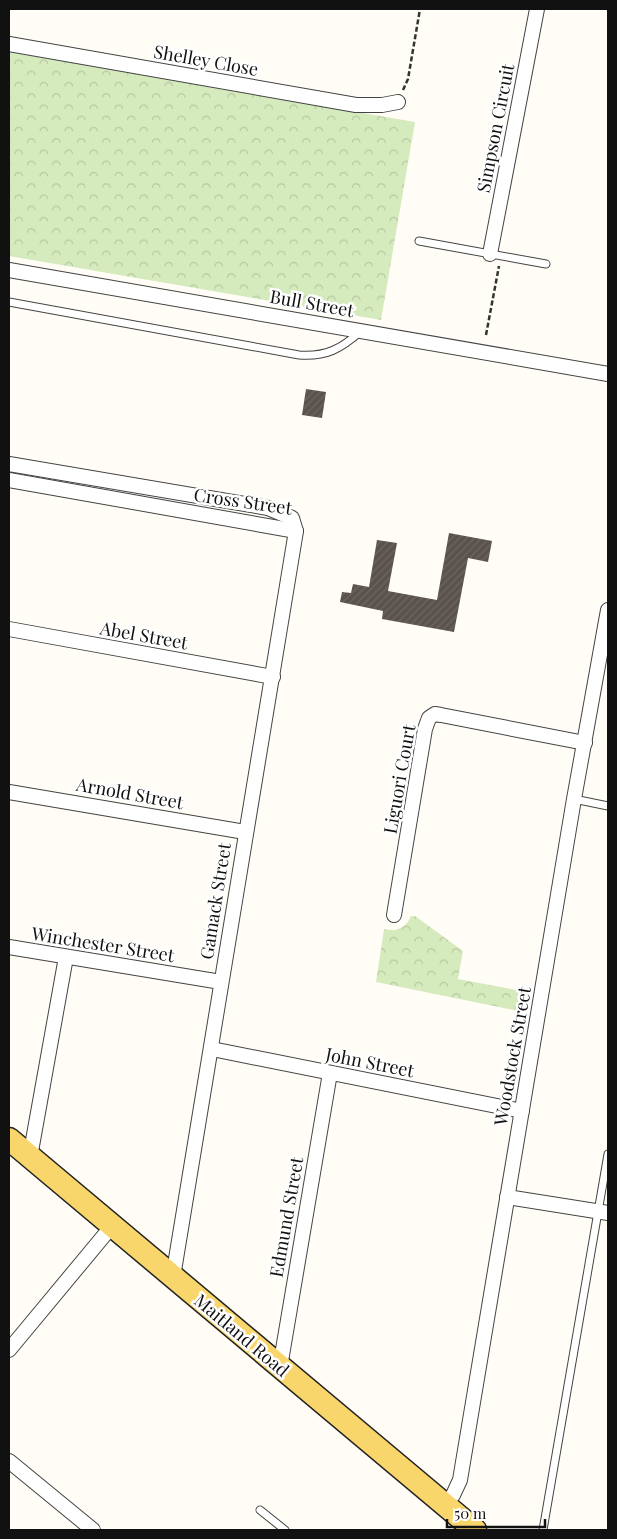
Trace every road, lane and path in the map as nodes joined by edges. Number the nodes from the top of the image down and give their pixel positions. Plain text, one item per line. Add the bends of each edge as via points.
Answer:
1 (420, 9) edge
2 (537, 9) edge
3 (9, 44) edge
4 (398, 102) joint
5 (419, 241) dead end
6 (490, 254) junction
7 (546, 264) dead end
8 (499, 266) dead end
9 (9, 270) edge
10 (9, 302) edge
11 (361, 331) junction
12 (486, 335) dead end
13 (608, 374) edge
14 (9, 464) edge
15 (9, 480) edge
16 (296, 531) junction
17 (608, 610) edge
18 (9, 629) edge
19 (273, 677) junction
20 (585, 743) junction
21 (9, 792) edge
22 (574, 799) junction
23 (608, 806) edge
24 (245, 832) junction
25 (394, 915) dead end
26 (9, 947) edge
27 (66, 958) junction
28 (221, 982) junction
29 (212, 1049) junction
30 (330, 1073) junction
31 (522, 1111) junction
32 (9, 1139) edge
33 (608, 1154) edge
34 (30, 1157) junction
35 (507, 1197) junction
36 (603, 1212) edge
37 (112, 1226) junction
38 (173, 1277) junction
39 (9, 1350) edge
40 (280, 1367) junction
41 (9, 1461) edge
42 (444, 1506) junction
43 (260, 1510) dead end
44 (93, 1530) edge
45 (285, 1530) edge
46 (475, 1530) edge
47 (543, 1530) edge

1 - 4 path via 408,79
2 - 6 street, Simpson Circuit
3 - 4 street, Shelley Close via 356,105
5 - 6 lane
6 - 7 lane
8 - 12 path
9 - 11 street, Bull Street
10 - 11 lane via 299,355 316,356 332,352
11 - 13 street, Bull Street
14 - 16 street, Cross Street via 268,508 292,518
15 - 16 street, Cross Street
16 - 19 street, Gamack Street
17 - 20 street, Woodstock Street
18 - 19 street, Abel Street
19 - 24 street, Gamack Street
20 - 22 street, Woodstock Street
20 - 25 street, Liguori Court via 435,714 430,718
21 - 24 street, Arnold Street
22 - 23 lane
22 - 31 street, Woodstock Street
24 - 28 street, Gamack Street
26 - 27 street, Winchester Street
27 - 28 street, Winchester Street
27 - 34 street
28 - 29 street, Gamack Street
29 - 30 street, John Street
29 - 38 street, Gamack Street
30 - 31 street, John Street
30 - 40 street, Edmund Street
31 - 35 street, Woodstock Street
32 - 34 main road, Maitland Road
33 - 36 lane
34 - 37 main road, Maitland Road
35 - 36 street
35 - 42 street, Woodstock Street via 460,1480
36 - 47 lane
37 - 38 main road, Maitland Road
37 - 39 street
38 - 40 main road, Maitland Road
40 - 42 main road, Maitland Road
41 - 44 street
42 - 46 main road, Maitland Road
43 - 45 lane

